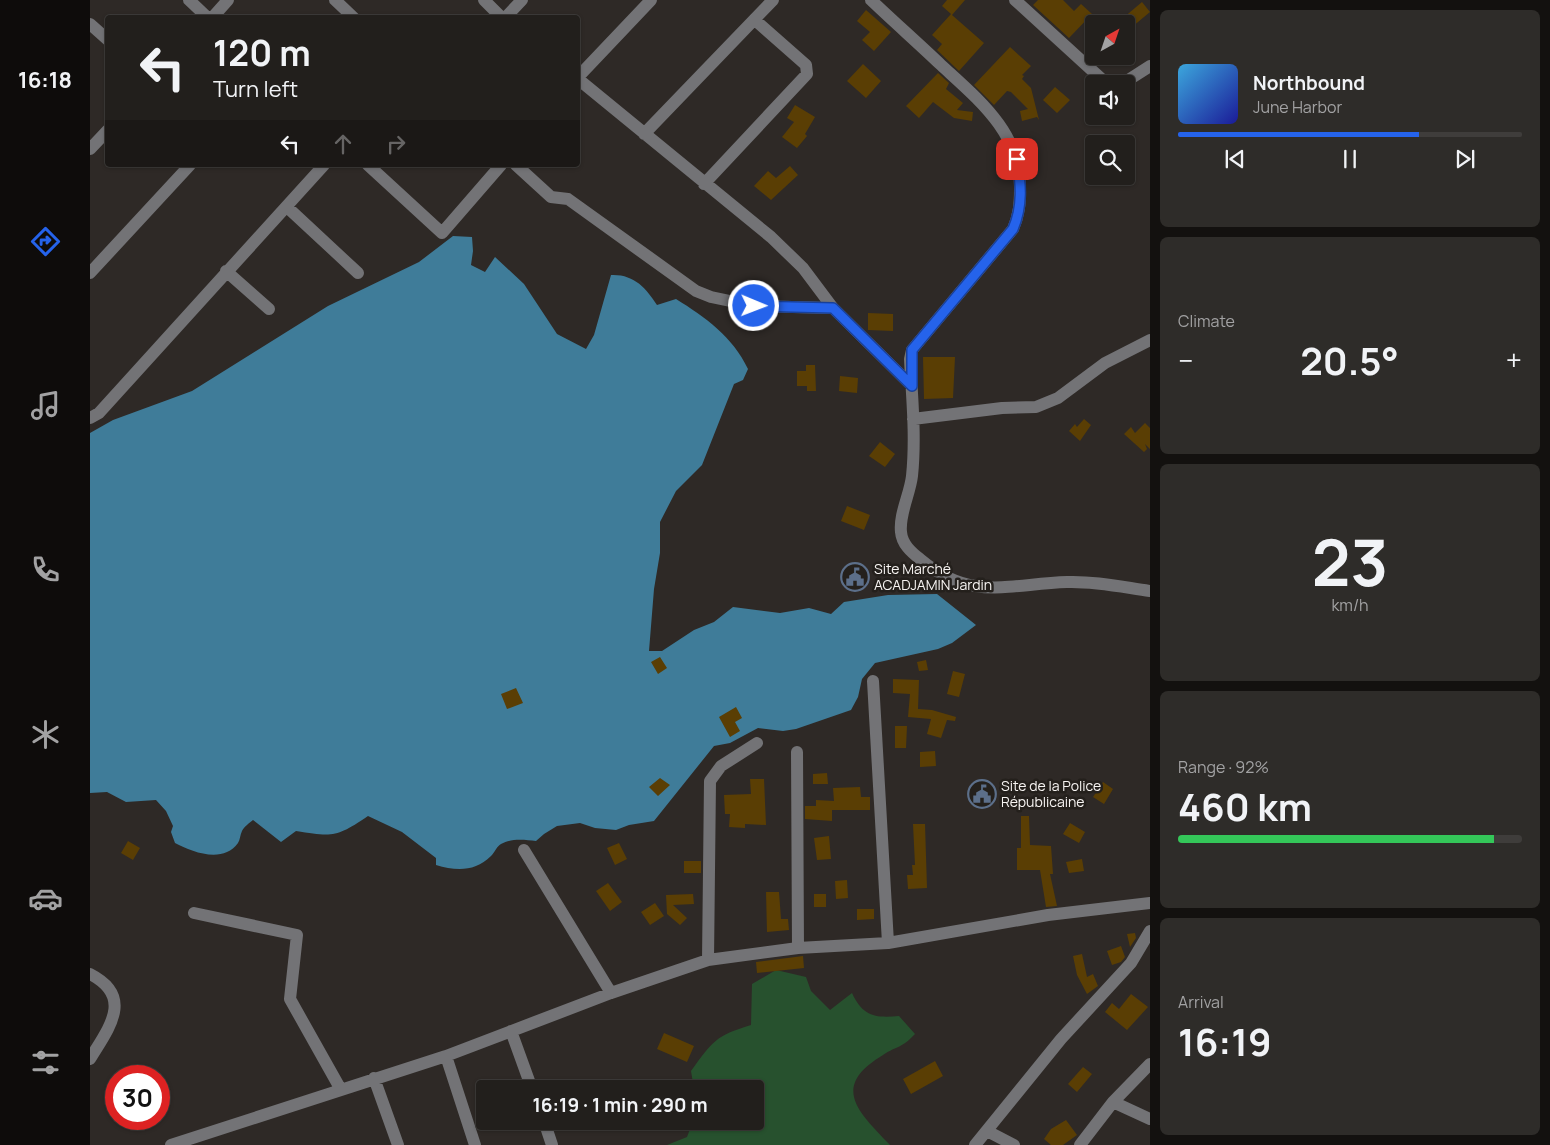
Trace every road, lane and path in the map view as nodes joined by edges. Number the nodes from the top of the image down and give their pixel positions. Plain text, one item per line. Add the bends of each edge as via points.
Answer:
1 (189, 0) edge
2 (228, 0) edge
3 (335, 0) edge
4 (484, 0) edge
5 (522, 0) edge
6 (651, 0) edge
7 (773, 0) edge
8 (871, 0) edge
9 (1015, 0) edge
10 (205, 15) edge
11 (215, 15) edge
12 (351, 15) edge
13 (501, 15) edge
14 (507, 15) edge
15 (755, 20) junction
16 (90, 24) edge
17 (105, 37) edge
18 (1150, 66) edge
19 (1097, 75) edge
20 (580, 76) edge
21 (1135, 76) edge
22 (580, 80) edge
23 (105, 133) edge
24 (644, 134) junction
25 (90, 149) edge
26 (188, 167) edge
27 (322, 167) edge
28 (370, 167) edge
29 (499, 167) edge
30 (518, 167) edge
31 (704, 184) junction
32 (287, 207) junction
33 (226, 271) junction
34 (90, 273) edge
35 (358, 273) dead end
36 (833, 308) junction
37 (269, 309) dead end
38 (1150, 340) edge
39 (912, 386) junction
40 (90, 418) edge
41 (913, 419) junction
42 (1150, 591) edge
43 (873, 681) dead end
44 (757, 744) dead end
45 (797, 752) dead end
46 (524, 850) dead end
47 (1150, 903) edge
48 (194, 913) dead end
49 (1150, 931) edge
50 (888, 943) junction
51 (798, 948) junction
52 (708, 960) junction
53 (90, 974) edge
54 (611, 993) junction
55 (511, 1031) junction
56 (446, 1056) junction
57 (90, 1059) edge
58 (1150, 1064) edge
59 (374, 1078) junction
60 (529, 1080) edge
61 (340, 1088) junction
62 (1113, 1102) junction
63 (1150, 1119) edge
64 (547, 1130) edge
65 (987, 1131) junction
66 (171, 1145) edge
67 (398, 1145) edge
68 (475, 1145) edge
69 (552, 1145) edge
70 (975, 1145) edge
71 (1014, 1145) edge
72 (1080, 1145) edge

1 - 10 street
2 - 11 street
3 - 12 street
4 - 13 street
5 - 14 street
6 - 20 street
7 - 15 street
8 - 39 street via 992,114 1008,137 1017,159 1020,182 1020,213 1013,229 912,350
9 - 19 street
15 - 24 street
15 - 31 street via 806,65 807,74
16 - 17 street
18 - 21 street
22 - 24 street
23 - 25 street
24 - 31 street
26 - 34 street
27 - 32 street
28 - 29 street via 442,233
30 - 36 street via 551,197 568,199 696,290 730,303
31 - 36 street via 741,212 803,268
32 - 33 street
32 - 35 street
33 - 37 street
33 - 40 street via 99,414
36 - 39 street
38 - 41 street via 1105,363 1058,398 1036,407
39 - 41 street
41 - 42 street via 915,440 911,478 901,532 909,550 930,567 950,579 976,587 1067,582
43 - 50 street
44 - 52 street via 721,766 710,781
45 - 51 street
46 - 54 street
47 - 50 street via 1048,915
48 - 61 street via 297,935 290,999
49 - 65 street via 1131,963 1061,1039
50 - 51 street
51 - 52 street
52 - 54 street
53 - 57 street via 108,986 114,1006 113,1022
54 - 55 street
55 - 56 street
55 - 60 street
56 - 59 street
56 - 68 street
58 - 62 street
59 - 61 street
59 - 67 street
61 - 66 street
62 - 63 street
62 - 72 street
64 - 69 street
65 - 70 street
65 - 71 street

